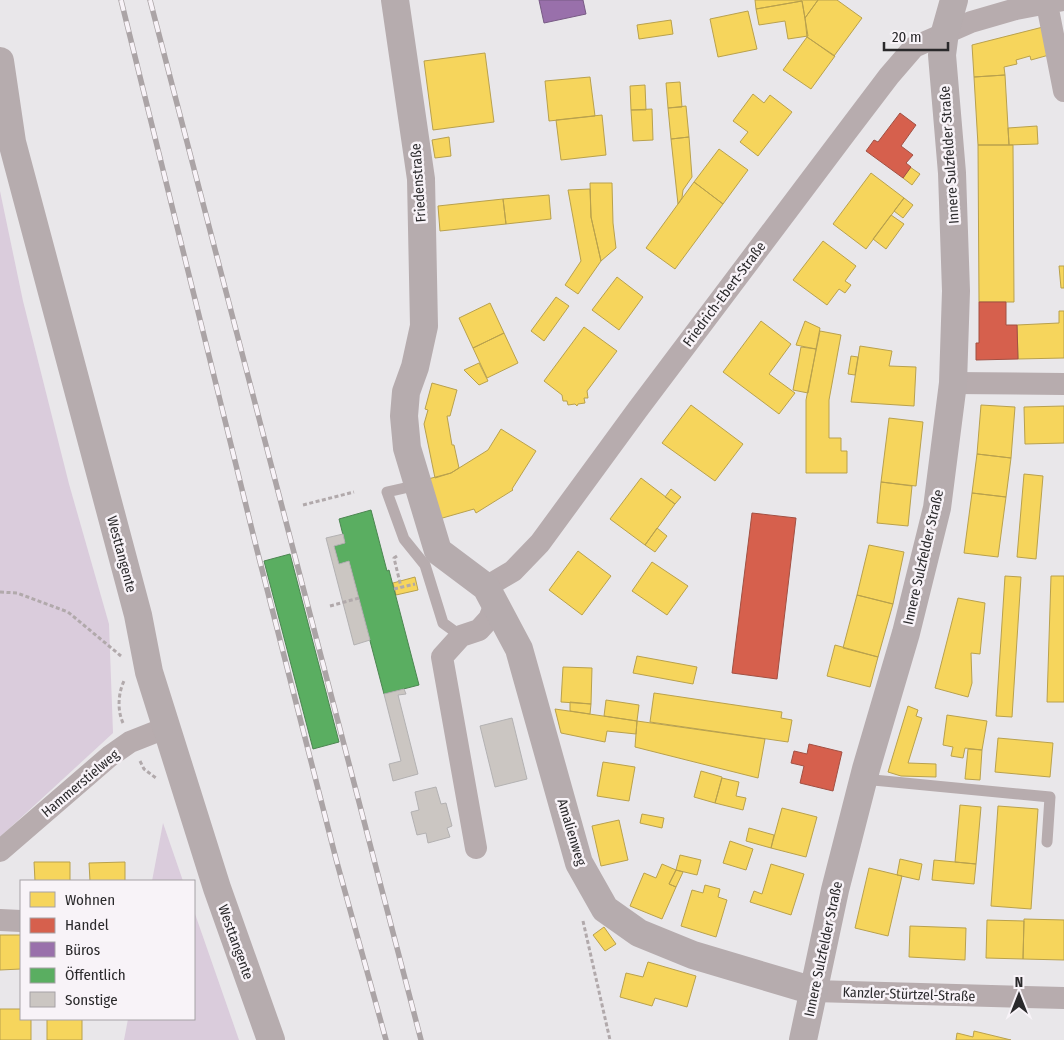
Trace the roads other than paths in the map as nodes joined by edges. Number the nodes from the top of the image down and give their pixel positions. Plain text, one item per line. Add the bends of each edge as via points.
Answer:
1 (396, 0) edge
2 (954, 0) edge
3 (1055, 2) edge
4 (945, 32) junction
5 (0, 61) edge
6 (1064, 91) edge
7 (953, 383) junction
8 (1064, 384) edge
9 (429, 554) junction
10 (491, 595) junction
11 (461, 636) junction
12 (168, 727) junction
13 (863, 779) junction
14 (1047, 842) dead end
15 (476, 848) dead end
16 (0, 851) edge
17 (0, 920) edge
18 (20, 921) edge
19 (814, 991) junction
20 (1064, 998) edge
21 (271, 1040) edge
22 (803, 1040) edge

1 - 9 street, Friedenstraße via 420,179 424,326 406,392 404,416 407,448 418,485
2 - 4 street
3 - 4 street, Friedrich-Ebert-Straße via 1016,9
3 - 6 street
4 - 7 street, Innere Sulzfelder Straße via 942,55 952,173 956,291
4 - 10 street, Friedrich-Ebert-Straße via 914,46 889,76 540,543
5 - 12 street, Westtangente via 12,142 138,615 149,672
7 - 8 street
7 - 13 street, Innere Sulzfelder Straße via 937,508 906,632
9 - 10 street
9 - 11 lane via 425,565 443,623
10 - 11 street via 489,619 479,630
10 - 19 street, Amalienweg via 519,649 579,863 605,909 639,933 693,955
11 - 15 street via 442,657
12 - 16 street, Hammerstielweg via 130,742 110,756
12 - 21 street, Westtangente via 217,888
13 - 14 lane via 1050,797
13 - 19 street, Innere Sulzfelder Straße
17 - 18 street
19 - 20 street, Kanzler-Stürtzel-Straße
19 - 22 street, Innere Sulzfelder Straße

